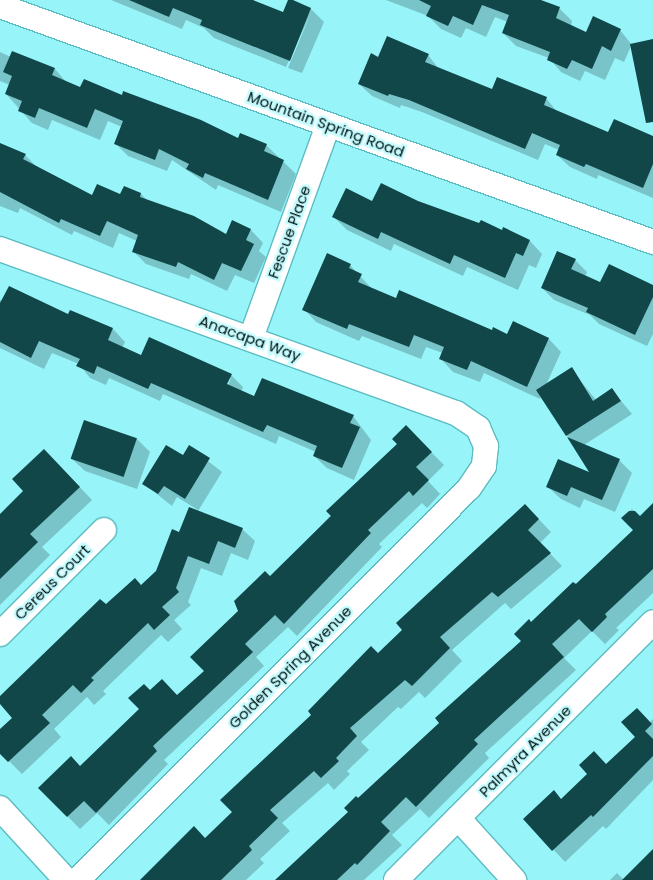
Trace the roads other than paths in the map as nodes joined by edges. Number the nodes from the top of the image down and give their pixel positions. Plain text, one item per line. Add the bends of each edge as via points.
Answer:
1 (0, 6) edge
2 (328, 125) junction
3 (653, 242) edge
4 (0, 249) edge
5 (251, 338) junction
6 (486, 446) joint
7 (104, 530) dead end
8 (653, 622) edge
9 (0, 634) edge
10 (0, 808) edge
11 (458, 818) junction
12 (66, 880) edge
13 (78, 880) edge
14 (396, 880) edge
15 (514, 880) edge

1 - 2 street, Mountain Spring Road
2 - 3 street, Mountain Spring Road
2 - 5 street, Fescue Place
4 - 5 street, Anacapa Way
5 - 6 street, Anacapa Way via 456,413 478,428
6 - 13 street, Golden Spring Avenue via 484,466 469,488
7 - 9 street, Cereus Court
8 - 11 street, Palmyra Avenue
10 - 12 street
11 - 14 street, Palmyra Avenue
11 - 15 street

